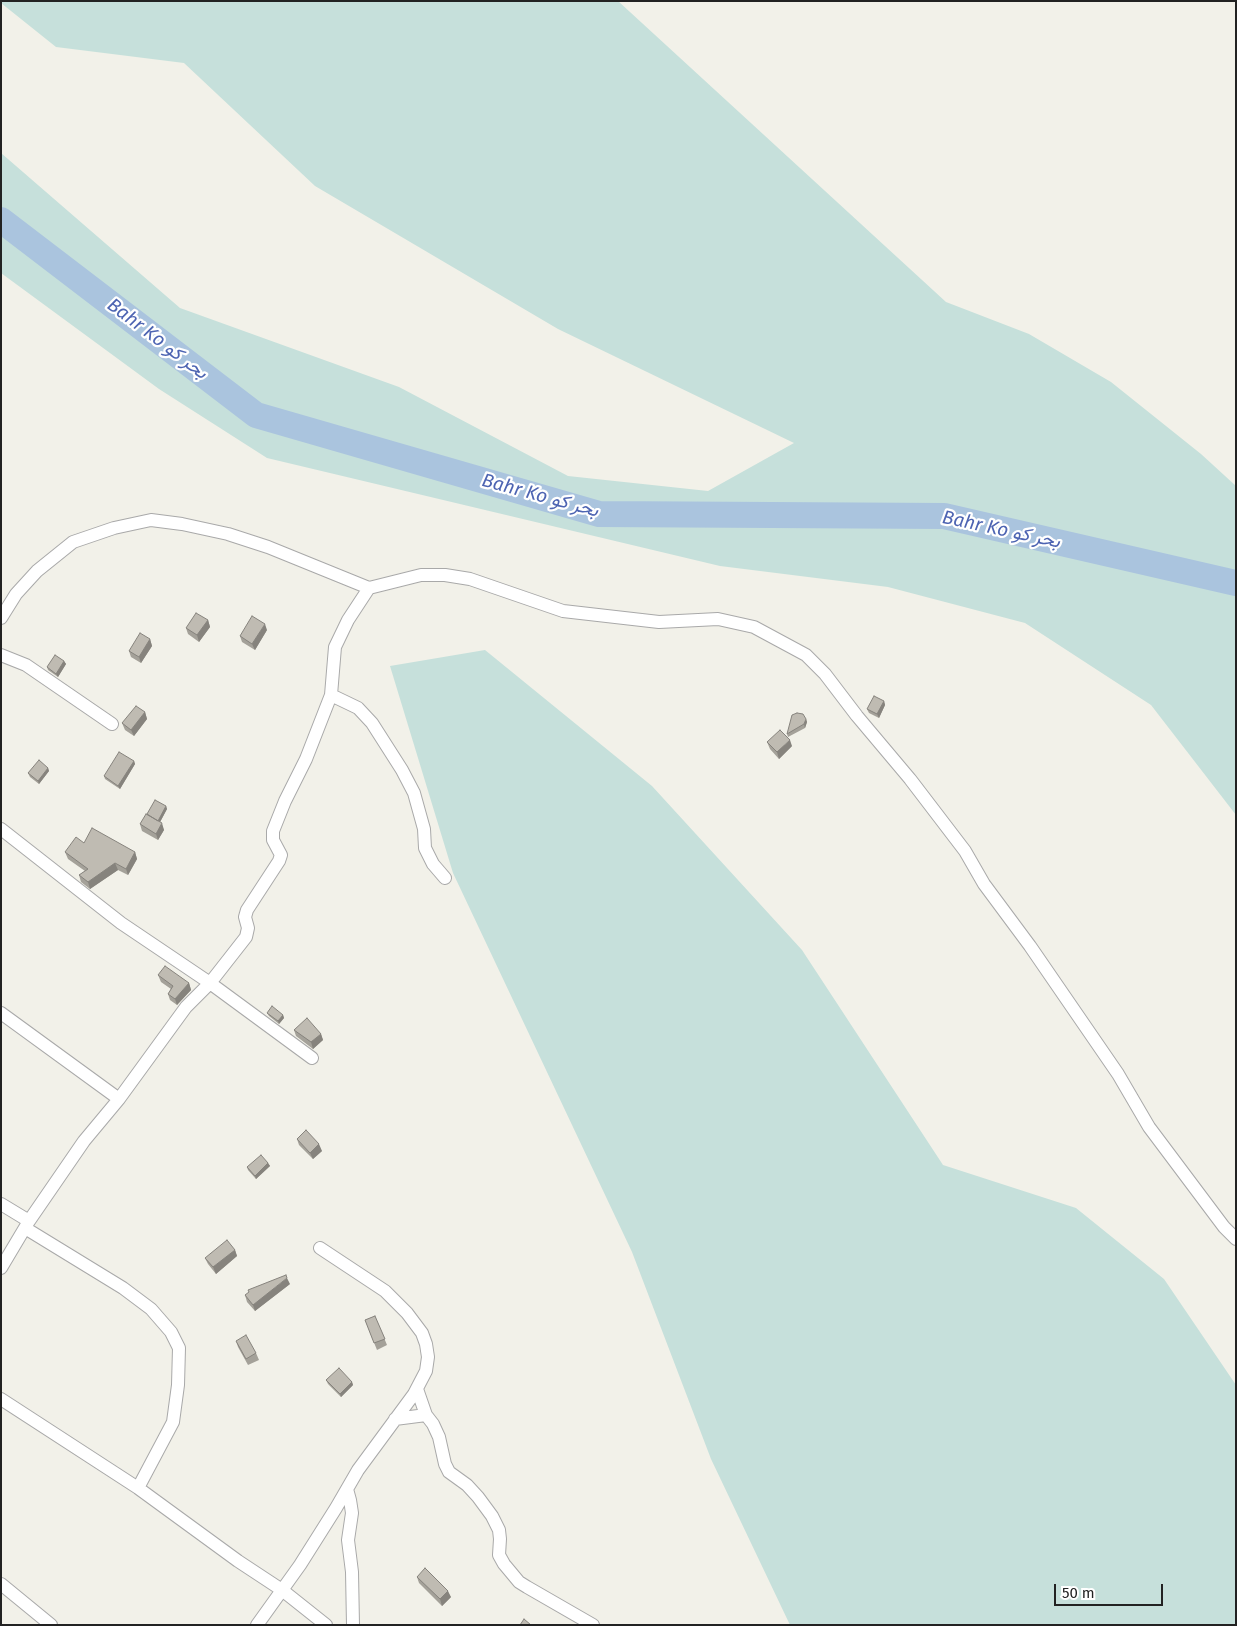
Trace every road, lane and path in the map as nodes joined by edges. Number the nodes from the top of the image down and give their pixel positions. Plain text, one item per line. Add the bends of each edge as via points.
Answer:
1 (368, 588) junction
2 (1, 618) edge
3 (1, 655) edge
4 (331, 695) junction
5 (112, 724) dead end
6 (1, 829) edge
7 (445, 878) dead end
8 (210, 983) junction
9 (1, 1013) edge
10 (312, 1058) dead end
11 (118, 1099) junction
12 (1, 1204) edge
13 (27, 1225) junction
14 (1236, 1239) edge
15 (320, 1248) dead end
16 (1, 1268) edge
17 (417, 1389) junction
18 (1, 1399) edge
19 (426, 1415) junction
20 (395, 1419) junction
21 (138, 1488) junction
22 (346, 1489) junction
23 (1, 1584) edge
24 (282, 1590) junction
25 (51, 1625) edge
26 (256, 1625) edge
27 (326, 1625) edge
28 (353, 1625) edge
29 (593, 1625) edge

1 - 2 street via 228,534 151,520 73,542 37,571 16,594
1 - 4 street via 336,647
1 - 14 street via 421,575 445,575 470,579 563,611 659,622 718,619 754,627 806,655 825,674 965,851 984,884 1118,1074 1149,1126
3 - 5 street via 26,665
4 - 7 street via 358,708 372,723 402,770 414,793 424,829 425,848
4 - 8 street via 273,831 273,840 281,855 279,861 247,910 246,937
6 - 8 street via 121,923
8 - 10 street
8 - 11 street via 186,1007
9 - 11 street
11 - 13 street via 84,1141
12 - 13 street
13 - 16 street
13 - 21 street via 151,1309 171,1332 179,1348 173,1422
15 - 17 street via 385,1291 418,1328 428,1357 426,1371
17 - 19 street
17 - 20 street
18 - 21 street
19 - 20 street
19 - 29 street via 440,1437 449,1472 467,1485 492,1516 499,1530 499,1555 504,1564 527,1588
20 - 22 street
21 - 24 street
22 - 24 street
22 - 28 street via 352,1513 348,1540
23 - 25 street
24 - 26 street
24 - 27 street

